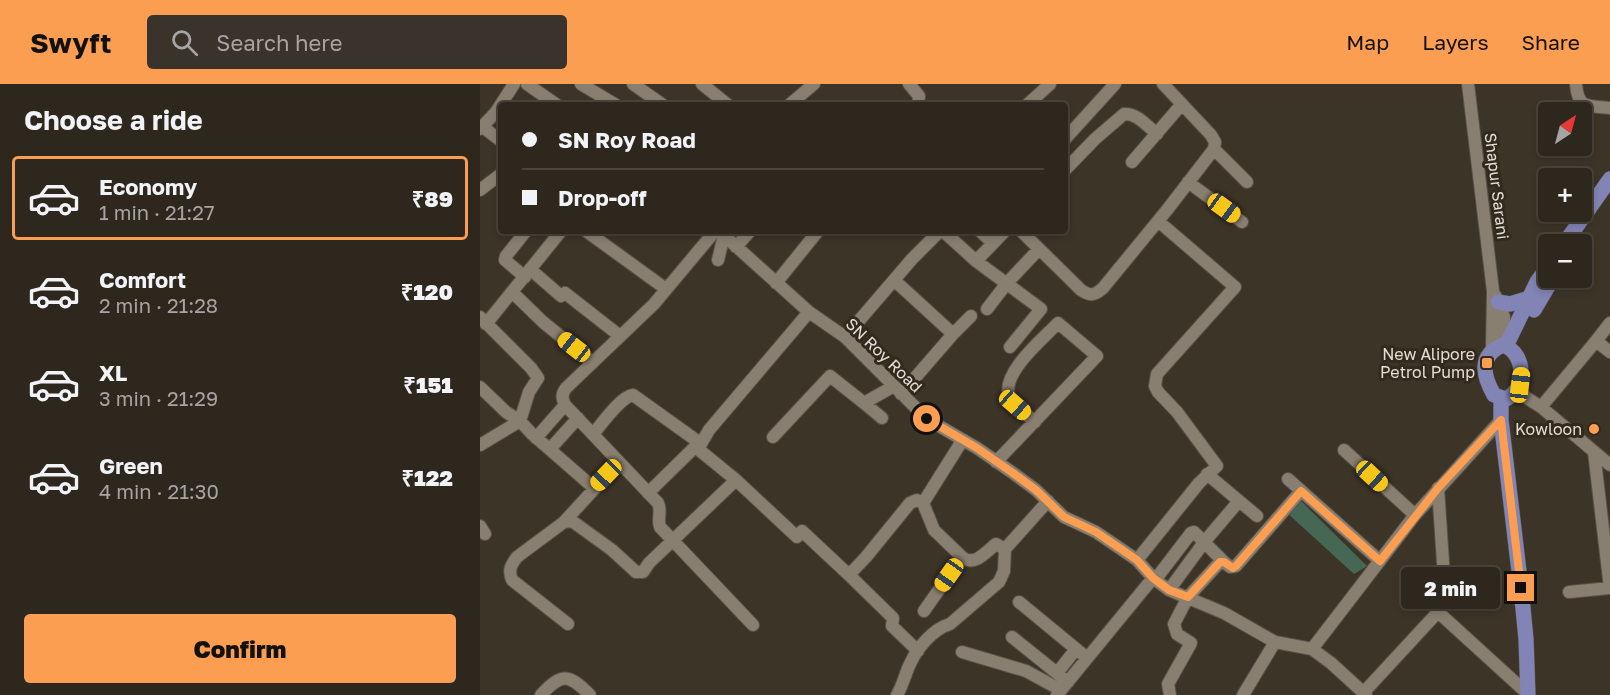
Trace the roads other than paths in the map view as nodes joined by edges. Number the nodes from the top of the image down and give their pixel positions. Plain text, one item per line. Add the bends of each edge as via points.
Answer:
1 (514, 84) edge
2 (527, 84) edge
3 (581, 84) edge
4 (633, 84) edge
5 (702, 84) edge
6 (814, 84) edge
7 (909, 84) edge
8 (1050, 84) edge
9 (1115, 84) edge
10 (1163, 84) edge
11 (1468, 84) edge
12 (1576, 84) edge
13 (502, 102) edge
14 (553, 102) edge
15 (611, 102) edge
16 (659, 102) edge
17 (724, 102) edge
18 (793, 102) edge
19 (918, 102) edge
20 (1030, 102) edge
21 (1182, 104) junction
22 (1610, 108) edge
23 (498, 109) edge
24 (481, 128) edge
25 (1157, 134) junction
26 (1068, 136) edge
27 (498, 139) edge
28 (1214, 149) junction
29 (1132, 162) dead end
30 (1068, 167) edge
31 (498, 176) edge
32 (1610, 179) edge
33 (1188, 182) junction
34 (1247, 182) dead end
35 (480, 190) edge
36 (1610, 197) edge
37 (1158, 221) junction
38 (1242, 222) dead end
39 (524, 234) edge
40 (559, 234) edge
41 (590, 234) edge
42 (717, 234) edge
43 (719, 234) edge
44 (721, 234) edge
45 (747, 234) edge
46 (816, 234) edge
47 (938, 234) edge
48 (944, 234) edge
49 (983, 234) edge
50 (1002, 234) edge
51 (1025, 234) edge
52 (1571, 234) edge
53 (1583, 234) edge
54 (993, 243) junction
55 (736, 247) junction
56 (1039, 249) junction
57 (718, 260) dead end
58 (976, 261) junction
59 (527, 273) junction
60 (894, 280) junction
61 (776, 283) junction
62 (1007, 283) junction
63 (1539, 288) edge
64 (1542, 288) edge
65 (666, 289) junction
66 (512, 292) junction
67 (1496, 297) junction
68 (1530, 298) junction
69 (987, 309) dead end
70 (809, 312) junction
71 (971, 316) dead end
72 (483, 321) edge
73 (1610, 323) edge
74 (953, 334) junction
75 (620, 336) junction
76 (845, 337) junction
77 (1596, 340) junction
78 (1010, 347) dead end
79 (1503, 348) junction
80 (1610, 352) edge
81 (592, 362) junction
82 (480, 387) edge
83 (898, 390) junction
84 (1516, 391) junction
85 (1501, 399) junction
86 (864, 404) junction
87 (566, 405) junction
88 (1541, 407) junction
89 (578, 418) junction
90 (882, 418) dead end
91 (1501, 420) junction
92 (520, 422) junction
93 (1035, 422) junction
94 (593, 434) junction
95 (773, 437) dead end
96 (536, 438) junction
97 (702, 441) junction
98 (962, 441) junction
99 (480, 445) edge
100 (550, 449) junction
101 (1344, 450) dead end
102 (1594, 452) junction
103 (619, 462) junction
104 (996, 462) junction
105 (1610, 465) edge
106 (1207, 474) junction
107 (1288, 479) dead end
108 (736, 480) junction
109 (594, 488) junction
110 (1438, 488) junction
111 (1301, 491) junction
112 (648, 493) junction
113 (1047, 501) junction
114 (1239, 501) junction
115 (923, 503) junction
116 (1415, 515) junction
117 (1257, 516) dead end
118 (564, 522) junction
119 (673, 541) junction
120 (1205, 541) junction
121 (1005, 549) junction
122 (962, 557) junction
123 (1137, 560) junction
124 (1380, 561) junction
125 (1224, 562) junction
126 (849, 575) junction
127 (1154, 579) junction
128 (1610, 588) edge
129 (1169, 590) junction
130 (1569, 592) dead end
131 (1188, 597) junction
132 (1019, 602) dead end
133 (924, 611) dead end
134 (1438, 612) junction
135 (568, 624) dead end
136 (753, 625) dead end
137 (1012, 637) dead end
138 (1275, 642) junction
139 (1076, 649) junction
140 (1312, 649) junction
141 (918, 651) junction
142 (962, 652) dead end
143 (1087, 658) junction
144 (1057, 673) junction
145 (1062, 689) edge
146 (1365, 693) edge
147 (541, 695) edge
148 (590, 695) edge
149 (897, 695) edge
150 (1170, 695) edge
151 (1243, 695) edge
152 (1528, 695) edge

1 - 13 street
2 - 14 street
3 - 15 street
4 - 16 street
5 - 17 street
6 - 18 street
7 - 19 street via 919,96
8 - 20 street
9 - 26 street
10 - 21 street
11 - 67 street, Shapur Sarani
12 - 22 street via 1582,103
21 - 25 street
21 - 28 street via 1211,135
23 - 24 street
24 - 27 street
25 - 29 street
25 - 30 street via 1136,117 1124,114
28 - 33 street
28 - 34 street
31 - 35 street
32 - 52 main road
33 - 37 street
33 - 38 street
36 - 53 main road
37 - 56 street via 1096,294 1088,295 1081,290
37 - 106 street via 1235,287 1157,374 1155,386 1217,465
39 - 59 street via 505,260
40 - 59 street
41 - 65 street
42 - 65 street
43 - 57 street
44 - 55 street, SN Roy Road
45 - 55 street
46 - 61 street
47 - 60 street
48 - 58 street
49 - 54 street
50 - 54 street
51 - 56 street
54 - 58 street
55 - 61 street, SN Roy Road
56 - 62 street
58 - 62 street
59 - 66 street
59 - 75 street via 561,296 565,293
60 - 74 street
60 - 76 street
61 - 70 street, SN Roy Road
62 - 69 street
62 - 78 street via 1041,309
63 - 68 main road
64 - 79 main road
65 - 75 street
66 - 72 street
66 - 81 street
67 - 68 main road via 1510,304
67 - 79 street, Shapur Sarani via 1504,317
68 - 79 main road
70 - 76 street, SN Roy Road
70 - 97 street
71 - 74 street
72 - 92 street via 538,378 529,392
73 - 77 street
74 - 83 street
75 - 81 street
76 - 83 street, SN Roy Road
77 - 80 street
77 - 88 street
79 - 84 main road via 1519,360 1520,385
79 - 85 main road via 1487,356 1485,370 1487,383
81 - 87 street via 562,393
82 - 92 street
83 - 86 street
83 - 98 street, SN Roy Road via 927,419
84 - 85 main road
84 - 88 street
85 - 91 main road
86 - 90 street
86 - 95 street via 830,376
87 - 89 street
87 - 96 street
88 - 102 street
89 - 94 street
89 - 100 street
91 - 110 street
91 - 152 main road via 1521,588
92 - 96 street
92 - 99 street
93 - 93 street via 1097,356 1058,323 1018,366 1008,384 1015,405
93 - 104 street
94 - 97 street via 627,396 633,395
94 - 103 street
96 - 100 street
97 - 108 street via 698,449
97 - 112 street
98 - 104 street, SN Roy Road
98 - 115 street
100 - 109 street
101 - 116 street
102 - 105 street
102 - 128 street
103 - 109 street
103 - 112 street
104 - 113 street, SN Roy Road
106 - 114 street
106 - 123 street
107 - 111 street
108 - 119 street
108 - 126 street via 797,537 802,531
109 - 118 street
110 - 116 street
110 - 134 street via 1445,592
111 - 124 street
111 - 125 street via 1236,566
112 - 119 street via 660,508 660,527
113 - 121 street
113 - 123 street, SN Roy Road via 1064,517 1096,532
114 - 117 street
114 - 120 street
115 - 122 street via 934,530
115 - 126 street via 910,503
116 - 124 street
118 - 119 street via 572,521 636,572 643,572
118 - 135 street via 517,557 509,573 512,580
119 - 136 street
120 - 125 street
120 - 127 street via 1191,533
120 - 129 street
121 - 122 street via 996,544 974,561 967,562
121 - 141 street via 999,582
122 - 133 street
123 - 127 street, SN Roy Road
124 - 140 street
125 - 131 street
126 - 141 street via 893,618 892,626
127 - 129 street, SN Roy Road
127 - 143 street
128 - 130 street
129 - 131 street, SN Roy Road
131 - 138 street, SN Roy Road
131 - 150 street via 1174,624 1177,634 1191,643 1168,684
132 - 139 street
134 - 146 street
134 - 152 street
137 - 144 street
138 - 140 street, SN Roy Road
138 - 151 street
139 - 143 street
139 - 144 street
140 - 146 street, SN Roy Road
141 - 149 street
142 - 145 street via 1026,671
143 - 145 street
144 - 145 street
147 - 148 street via 565,677 576,681

